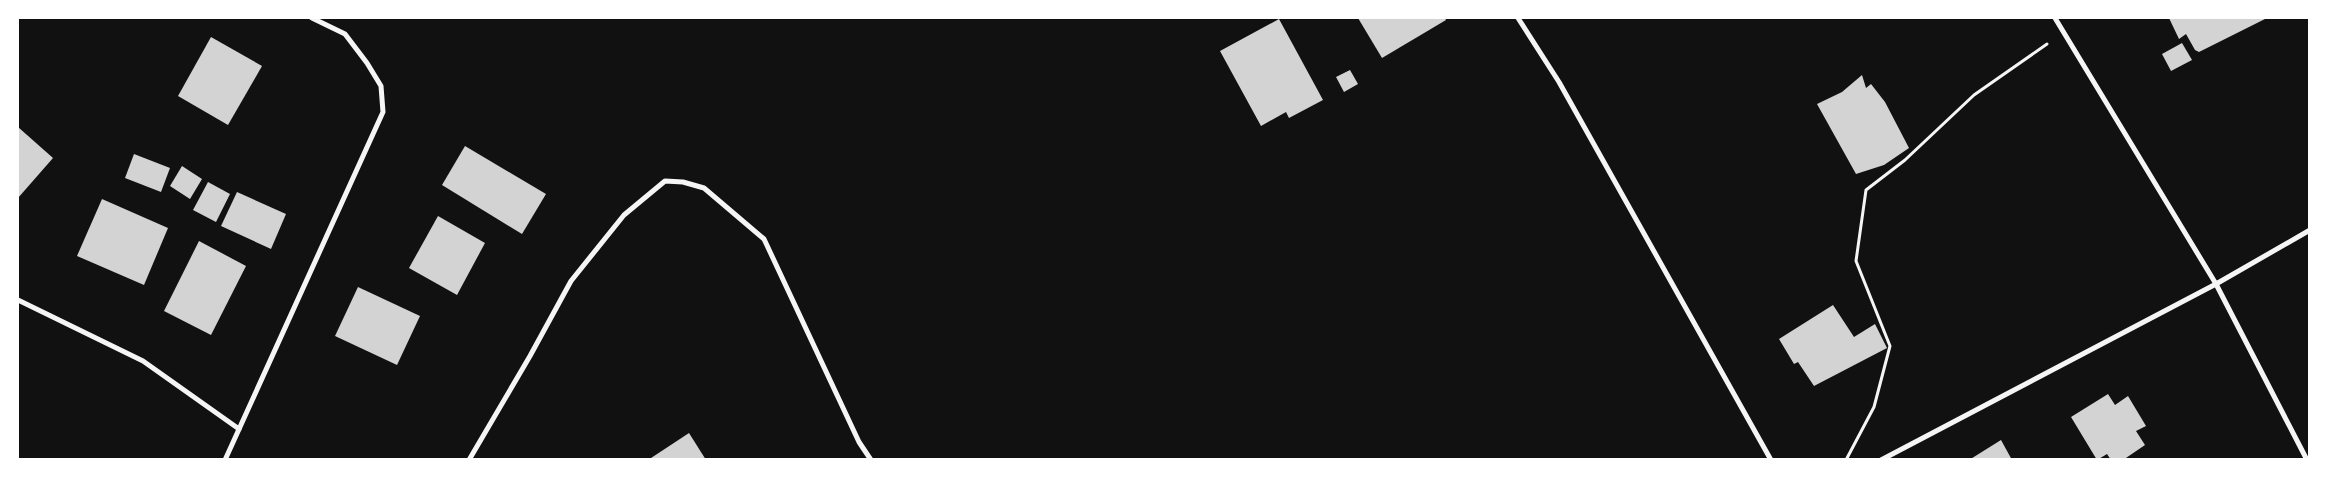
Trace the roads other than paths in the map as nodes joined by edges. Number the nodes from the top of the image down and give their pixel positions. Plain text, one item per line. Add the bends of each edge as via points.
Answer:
1 (312, 18) edge
2 (1518, 18) edge
3 (2055, 18) edge
4 (2310, 230) edge
5 (2216, 284) junction
6 (18, 300) edge
7 (239, 429) junction
8 (225, 460) edge
9 (469, 460) edge
10 (871, 460) edge
11 (1771, 460) edge
12 (1881, 460) edge
13 (2307, 460) edge

1 - 7 street via 345,34 368,63 381,86 383,112
2 - 11 street via 1559,82
3 - 5 street
4 - 5 street
5 - 12 street
5 - 13 street
6 - 7 street via 143,361
7 - 8 street
9 - 10 street via 571,281 624,215 665,181 704,188 764,239 859,442

